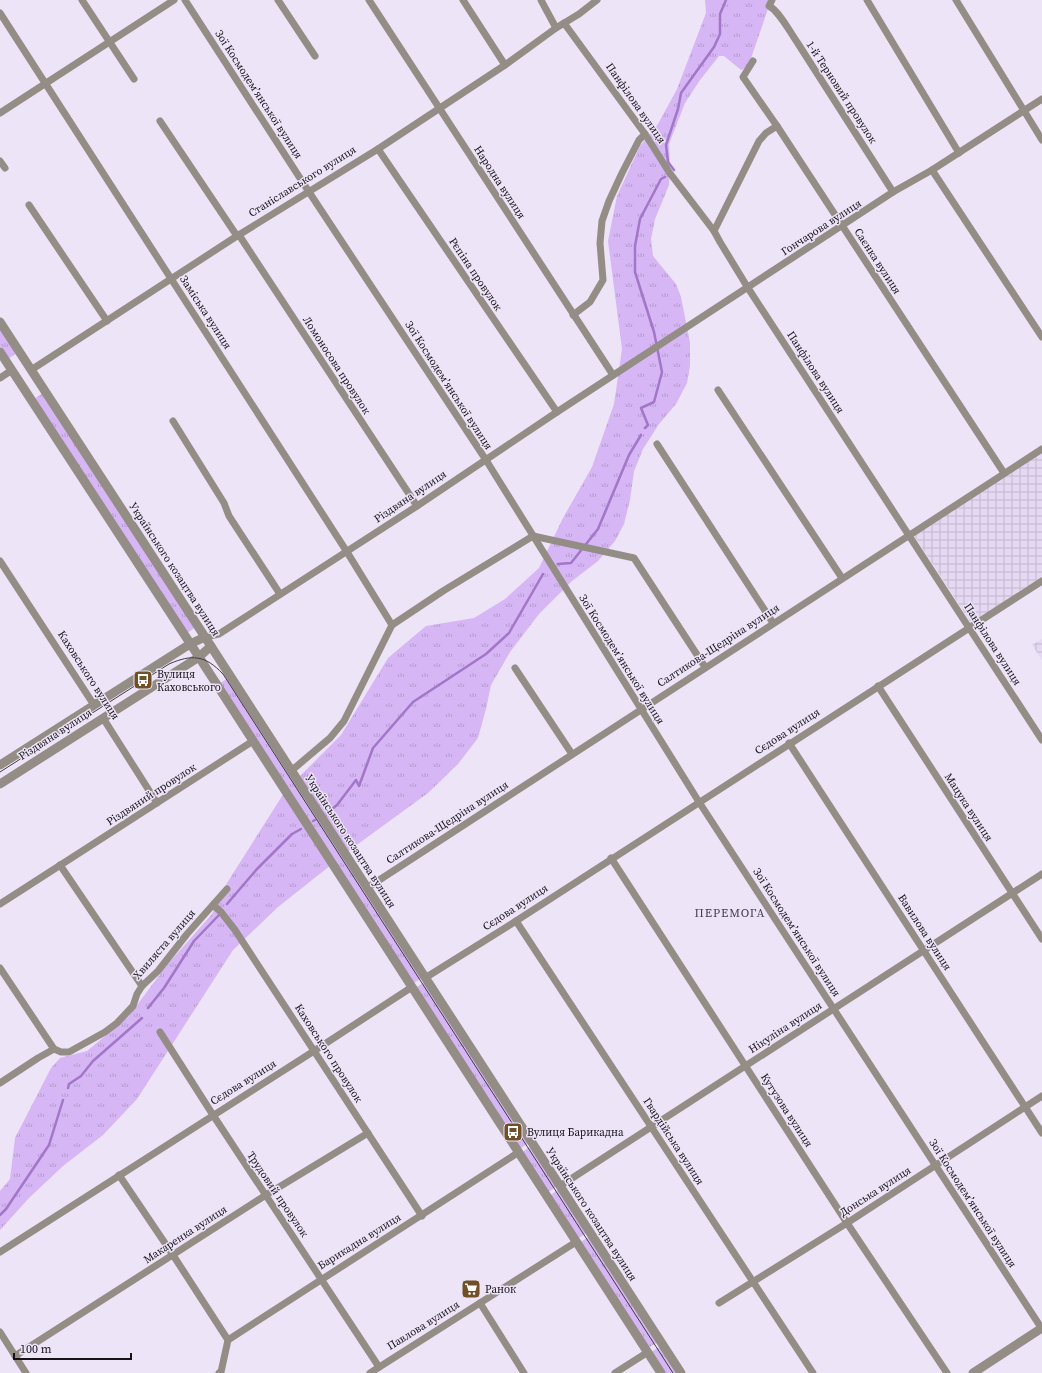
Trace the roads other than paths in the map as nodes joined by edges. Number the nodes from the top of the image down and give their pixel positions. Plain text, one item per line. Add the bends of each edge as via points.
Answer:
1 (82, 0) edge
2 (174, 0) edge
3 (185, 0) edge
4 (278, 0) edge
5 (369, 0) edge
6 (463, 0) edge
7 (541, 0) edge
8 (597, 0) edge
9 (867, 0) edge
10 (956, 0) edge
11 (770, 3) edge
12 (0, 13) edge
13 (564, 23) junction
14 (556, 28) junction
15 (109, 42) junction
16 (315, 56) dead end
17 (753, 61) dead end
18 (505, 65) junction
19 (134, 79) dead end
20 (46, 84) junction
21 (1042, 99) edge
22 (439, 108) junction
23 (1024, 111) junction
24 (0, 113) edge
25 (160, 121) dead end
26 (778, 126) junction
27 (645, 134) junction
28 (1042, 140) edge
29 (378, 149) junction
30 (959, 153) junction
31 (0, 161) edge
32 (5, 168) dead end
33 (932, 170) junction
34 (309, 192) junction
35 (893, 192) junction
36 (29, 205) dead end
37 (843, 226) junction
38 (714, 231) junction
39 (238, 236) junction
40 (172, 279) junction
41 (748, 288) junction
42 (573, 315) junction
43 (107, 321) junction
44 (0, 322) edge
45 (1042, 337) edge
46 (0, 352) edge
47 (26, 362) junction
48 (12, 370) junction
49 (31, 370) junction
50 (613, 375) junction
51 (0, 378) edge
52 (18, 379) junction
53 (718, 390) dead end
54 (557, 412) junction
55 (173, 421) dead end
56 (657, 444) dead end
57 (1042, 449) edge
58 (486, 460) junction
59 (1004, 473) junction
60 (417, 506) junction
61 (909, 534) junction
62 (533, 536) junction
63 (348, 552) junction
64 (0, 561) edge
65 (842, 578) junction
66 (1042, 581) edge
67 (280, 594) junction
68 (773, 623) junction
69 (392, 625) junction
70 (970, 627) junction
71 (219, 634) junction
72 (205, 637) junction
73 (190, 644) junction
74 (211, 646) junction
75 (199, 657) junction
76 (706, 667) junction
77 (515, 668) dead end
78 (878, 686) junction
79 (94, 705) junction
80 (641, 709) junction
81 (103, 718) junction
82 (1042, 740) edge
83 (253, 741) junction
84 (790, 743) junction
85 (572, 754) junction
86 (0, 765) edge
87 (291, 771) junction
88 (0, 784) edge
89 (699, 802) junction
90 (157, 803) junction
91 (611, 858) junction
92 (60, 865) junction
93 (1042, 874) edge
94 (367, 888) junction
95 (227, 889) dead end
96 (1012, 893) junction
97 (0, 904) edge
98 (212, 905) junction
99 (516, 920) junction
100 (1042, 939) edge
101 (924, 950) junction
102 (0, 968) edge
103 (425, 978) junction
104 (142, 986) junction
105 (412, 987) junction
106 (834, 1009) junction
107 (160, 1032) dead end
108 (54, 1050) junction
109 (314, 1051) junction
110 (746, 1066) junction
111 (0, 1083) edge
112 (1042, 1096) edge
113 (1025, 1107) junction
114 (212, 1115) junction
115 (651, 1127) junction
116 (368, 1133) junction
117 (1042, 1133) edge
118 (532, 1144) junction
119 (519, 1152) junction
120 (935, 1165) junction
121 (119, 1175) junction
122 (560, 1186) junction
123 (266, 1195) junction
124 (422, 1216) junction
125 (847, 1223) junction
126 (590, 1233) junction
127 (576, 1242) junction
128 (0, 1252) edge
129 (173, 1255) junction
130 (322, 1279) junction
131 (754, 1282) junction
132 (480, 1303) junction
133 (719, 1303) dead end
134 (1042, 1328) edge
135 (0, 1332) edge
136 (228, 1340) junction
137 (648, 1352) junction
138 (15, 1356) junction
139 (379, 1367) junction
140 (26, 1373) edge
141 (220, 1373) edge
142 (370, 1373) edge
143 (524, 1373) edge
144 (615, 1373) edge
145 (661, 1373) edge
146 (681, 1373) edge
147 (813, 1373) edge
148 (947, 1373) edge
149 (972, 1373) edge

1 - 15 street
2 - 15 street
3 - 34 street, Зої Космодем’янської вулиця
4 - 16 street
5 - 22 street, Народна вулиця
6 - 18 street
7 - 14 street
8 - 13 street, Станіславського вулиця
9 - 30 street
10 - 23 street
11 - 35 street, 1-й Терновий провулок
12 - 20 street, Заміська вулиця
13 - 14 street, Станіславського вулиця
13 - 27 street, Панфілова вулиця
14 - 18 street, Станіславського вулиця
15 - 19 street
15 - 20 street
17 - 26 street, Саєнка вулиця via 743,77
18 - 22 street, Станіславського вулиця
20 - 24 street
20 - 40 street, Заміська вулиця
21 - 23 street, Гончарова вулиця
22 - 29 street, Станіславського вулиця
22 - 42 street, Народна вулиця
23 - 28 street
23 - 30 street, Гончарова вулиця
25 - 39 street, Ломоносова провулок
26 - 37 street, Саєнка вулиця
26 - 38 street via 759,141
27 - 38 street, Панфілова вулиця via 669,172
27 - 42 street via 639,140 619,180 602,221 600,243 603,280 590,302
29 - 34 street, Станіславського вулиця
29 - 54 street, Рєпіна провулок
30 - 33 street, Гончарова вулиця
31 - 32 street
33 - 35 street, Гончарова вулиця
33 - 45 street
34 - 39 street, Станіславського вулиця
34 - 58 street, Зої Космодем’янської вулиця
35 - 37 street, Гончарова вулиця
36 - 43 street
37 - 41 street, Гончарова вулиця
37 - 59 street, Саєнка вулиця
38 - 41 street, Панфілова вулиця
39 - 40 street, Станіславського вулиця
39 - 60 street, Ломоносова провулок
40 - 43 street, Станіславського вулиця
40 - 63 street, Заміська вулиця
41 - 50 street, Гончарова вулиця
41 - 61 street, Панфілова вулиця
42 - 50 street, Народна вулиця
43 - 49 street, Станіславського вулиця
44 - 47 street, Українського козацтва вулиця
46 - 48 street
47 - 48 street
47 - 49 street, Українського козацтва вулиця
48 - 51 street
48 - 52 street
49 - 52 street, Станіславського вулиця
49 - 72 street, Українського козацтва вулиця
50 - 54 street, Різдвяна вулиця
52 - 73 street
53 - 65 street
54 - 58 street, Різдвяна вулиця
55 - 67 street via 224,503 229,516
56 - 68 street
57 - 59 street, Салтикова-Щедріна вулиця
58 - 60 street, Різдвяна вулиця
58 - 62 street, Зої Космодем’янської вулиця
59 - 61 street, Салтикова-Щедріна вулиця
60 - 63 street, Різдвяна вулиця
61 - 65 street, Салтикова-Щедріна вулиця
61 - 70 street, Панфілова вулиця
62 - 69 street
62 - 76 street via 634,558
62 - 80 street, Зої Космодем’янської вулиця
63 - 67 street, Різдвяна вулиця
63 - 69 street, Заміська вулиця
64 - 79 street, Каховського вулиця
65 - 68 street, Салтикова-Щедріна вулиця
66 - 70 street, Сєдова вулиця
67 - 71 street, Різдвяна вулиця
68 - 76 street, Салтикова-Щедріна вулиця
69 - 87 street via 344,721 330,738
70 - 78 street, Сєдова вулиця
70 - 82 street, Панфілова вулиця
71 - 72 street, Різдвяна вулиця
71 - 74 street, Різдвяна вулиця
72 - 73 street, Різдвяна вулиця
72 - 74 street, Українського козацтва вулиця
73 - 75 street
73 - 79 street, Різдвяна вулиця
74 - 75 street, Різдвяна вулиця
74 - 87 street, Українського козацтва вулиця
75 - 81 street, Різдвяна вулиця
75 - 83 street
76 - 80 street, Салтикова-Щедріна вулиця
77 - 85 street
78 - 84 street, Сєдова вулиця
78 - 96 street, Мацука вулиця
79 - 81 street, Каховського вулиця
79 - 86 street, Різдвяна вулиця
80 - 85 street, Салтикова-Щедріна вулиця
80 - 89 street, Зої Космодем’янської вулиця
81 - 88 street, Різдвяна вулиця
81 - 90 street, Каховського вулиця
83 - 90 street, Різдвяний провулок
83 - 105 street
84 - 89 street, Сєдова вулиця
84 - 101 street, Вавилова вулиця
85 - 94 street, Салтикова-Щедріна вулиця
87 - 94 street, Українського козацтва вулиця
89 - 91 street, Сєдова вулиця
89 - 106 street, Зої Космодем’янської вулиця
90 - 92 street, Різдвяний провулок
91 - 99 street, Сєдова вулиця
91 - 110 street, Кутузова вулиця
92 - 97 street, Різдвяний провулок
92 - 104 street
93 - 96 street, Нікуліна вулиця
94 - 103 street, Українського козацтва вулиця
95 - 98 street, Хвиляста вулиця
96 - 100 street, Мацука вулиця
96 - 101 street, Нікуліна вулиця
98 - 104 street, Хвиляста вулиця via 158,971
98 - 109 street, Каховського провулок via 235,930
99 - 103 street, Сєдова вулиця
99 - 115 street, Гвардійська вулиця
101 - 106 street, Нікуліна вулиця
101 - 113 street, Вавилова вулиця
102 - 108 street
103 - 105 street, Сєдова вулиця
103 - 118 street, Українського козацтва вулиця
104 - 108 street, Хвиляста вулиця via 133,1006 105,1032 69,1052
105 - 109 street, Сєдова вулиця
105 - 119 street
106 - 110 street, Нікуліна вулиця
106 - 120 street, Зої Космодем’янської вулиця
107 - 114 street, Трудовий провулок
108 - 111 street, Хвиляста вулиця
109 - 114 street, Сєдова вулиця
109 - 116 street, Каховського провулок
110 - 115 street, Нікуліна вулиця
110 - 125 street, Кутузова вулиця
112 - 113 street, Донська вулиця
113 - 117 street, Вавилова вулиця
113 - 120 street, Донська вулиця
114 - 121 street, Сєдова вулиця
114 - 123 street, Трудовий провулок
115 - 122 street, Нікуліна вулиця
115 - 131 street, Гвардійська вулиця
116 - 123 street, Макаренка вулиця
116 - 124 street, Каховського провулок
118 - 119 street, Барикадна вулиця
118 - 122 street, Українського козацтва вулиця
119 - 124 street, Барикадна вулиця
119 - 127 street
120 - 125 street, Донська вулиця
120 - 134 street, Зої Космодем’янської вулиця
121 - 128 street, Сєдова вулиця
121 - 129 street
122 - 126 street, Українського козацтва вулиця
123 - 129 street, Макаренка вулиця
123 - 130 street, Трудовий провулок
124 - 130 street, Барикадна вулиця
125 - 131 street, Донська вулиця
125 - 148 street, Кутузова вулиця
126 - 127 street, Павлова вулиця
126 - 146 street, Українського козацтва вулиця
127 - 132 street, Павлова вулиця
127 - 137 street
129 - 136 street
129 - 138 street, Макаренка вулиця
130 - 136 street, Барикадна вулиця
130 - 139 street, Трудовий провулок
131 - 133 street, Донська вулиця
131 - 147 street, Гвардійська вулиця
132 - 139 street, Павлова вулиця
132 - 143 street
134 - 149 street
135 - 138 street
136 - 141 street
137 - 144 street
137 - 145 street
138 - 140 street
139 - 142 street, Павлова вулиця

